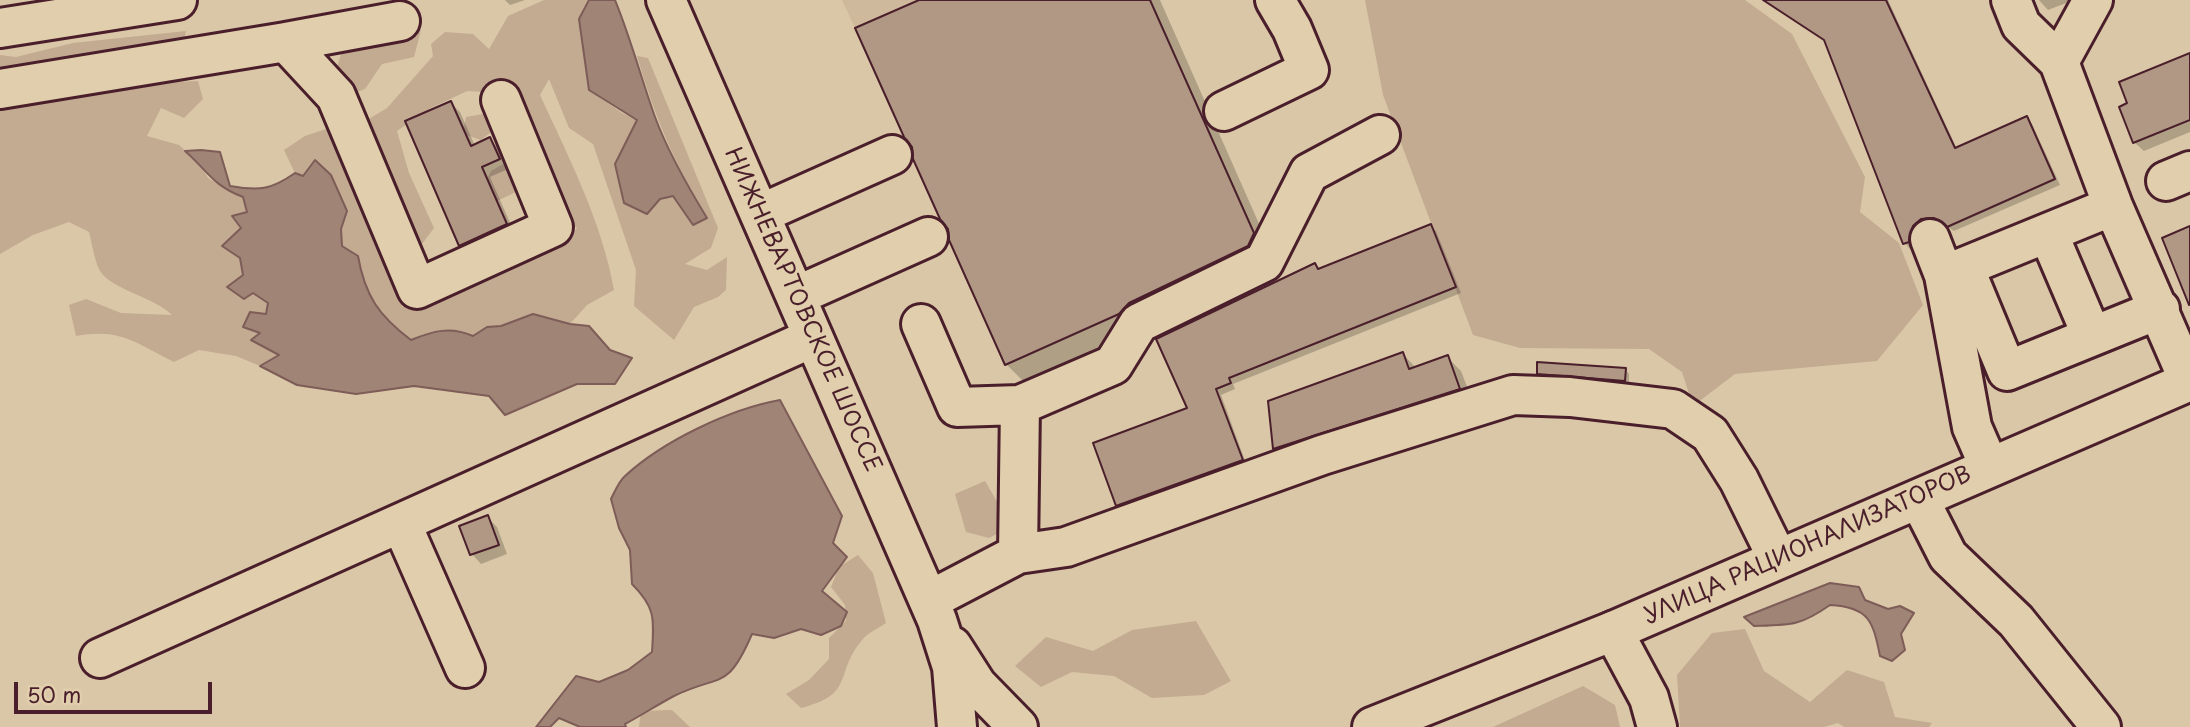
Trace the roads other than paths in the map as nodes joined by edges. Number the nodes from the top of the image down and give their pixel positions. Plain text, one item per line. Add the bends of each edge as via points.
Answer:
1 (177, 0) edge
2 (666, 0) edge
3 (2011, 0) edge
4 (2093, 0) edge
5 (1283, 3) edge
6 (400, 21) dead end
7 (0, 28) edge
8 (286, 42) junction
9 (2059, 62) junction
10 (0, 89) edge
11 (501, 100) dead end
12 (1223, 111) dead end
13 (1380, 135) dead end
14 (892, 155) dead end
15 (2113, 206) junction
16 (760, 214) junction
17 (2048, 233) junction
18 (928, 237) dead end
19 (1930, 239) dead end
20 (1954, 271) junction
21 (796, 296) junction
22 (2160, 309) junction
23 (921, 324) dead end
24 (2092, 336) junction
25 (812, 338) junction
26 (2190, 381) edge
27 (1020, 405) junction
28 (1989, 466) junction
29 (1919, 499) junction
30 (402, 525) junction
31 (1018, 554) junction
32 (1777, 557) junction
33 (933, 610) junction
34 (1614, 631) junction
35 (100, 658) dead end
36 (465, 668) dead end
37 (1411, 717) edge
38 (957, 727) edge
39 (1018, 727) edge
40 (1372, 727) edge
41 (1657, 727) edge
42 (2101, 727) edge

1 - 7 street
2 - 16 street, НИЖНЕВАРТОВСКОЕ ШОССЕ
3 - 9 street via 2021,25
4 - 9 street
5 - 12 street via 1309,70
6 - 8 street
8 - 10 street
8 - 11 street via 335,96 417,289 553,227
9 - 15 street
13 - 27 street via 1309,173 1264,262 1139,323 1113,365
14 - 16 street
15 - 17 street
15 - 22 street
16 - 21 street, НИЖНЕВАРТОВСКОЕ ШОССЕ
17 - 20 street
17 - 24 street
18 - 21 street
19 - 20 street
20 - 24 street via 2007,371
20 - 28 street via 1972,426
21 - 25 street, НИЖНЕВАРТОВСКОЕ ШОССЕ
22 - 24 street
22 - 26 street
23 - 27 street via 957,407
25 - 30 street
25 - 33 street, НИЖНЕВАРТОВСКОЕ ШОССЕ
26 - 28 street, УЛИЦА РАЦИОНАЛИЗАТОРОВ
27 - 31 street
28 - 29 street, УЛИЦА РАЦИОНАЛИЗАТОРОВ
29 - 32 street, УЛИЦА РАЦИОНАЛИЗАТОРОВ
29 - 42 street via 1948,556 2016,621
30 - 35 street
30 - 36 street
31 - 32 street via 1066,547 1322,455 1513,395 1673,409 1710,435 1739,480
31 - 33 street
32 - 34 street, УЛИЦА РАЦИОНАЛИЗАТОРОВ
33 - 38 street via 952,667
33 - 39 street via 977,685
34 - 37 street, УЛИЦА РАЦИОНАЛИЗАТОРОВ
34 - 41 street via 1648,698
37 - 40 street, УЛИЦА РАЦИОНАЛИЗАТОРОВ

